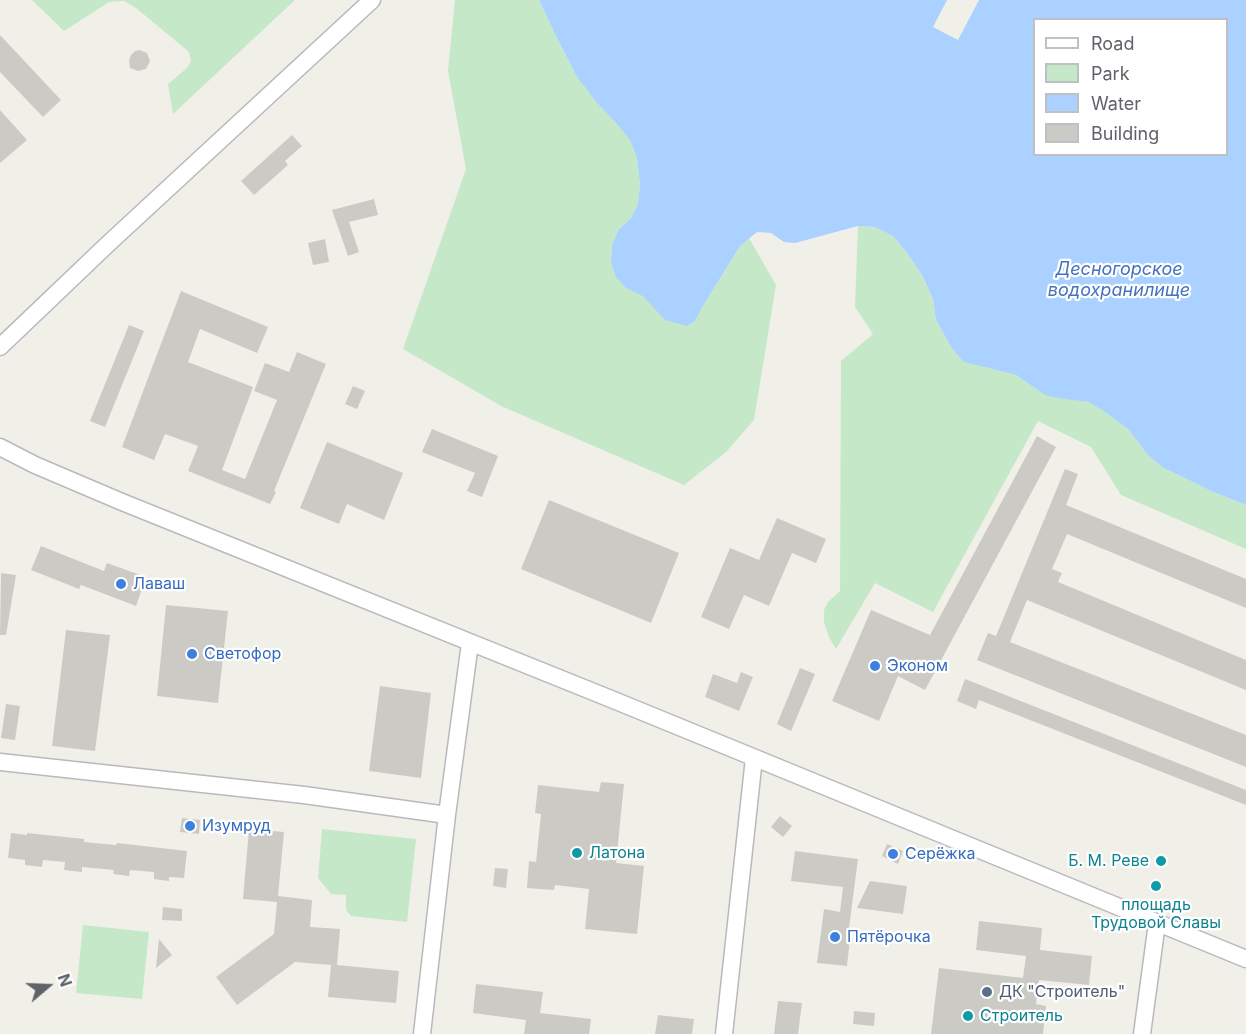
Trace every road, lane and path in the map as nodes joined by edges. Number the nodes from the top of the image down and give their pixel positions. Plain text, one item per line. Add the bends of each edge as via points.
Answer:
1 (372, 0) edge
2 (0, 346) edge
3 (0, 447) edge
4 (470, 643) junction
5 (754, 758) junction
6 (0, 762) edge
7 (447, 815) junction
8 (1156, 923) junction
9 (1246, 959) edge
10 (422, 1034) edge
11 (724, 1034) edge
12 (1142, 1034) edge

1 - 2 street
3 - 4 street via 35,465
4 - 5 street
4 - 7 street
5 - 8 street
5 - 11 street
6 - 7 street via 304,795
7 - 10 street
8 - 9 street
8 - 12 street

